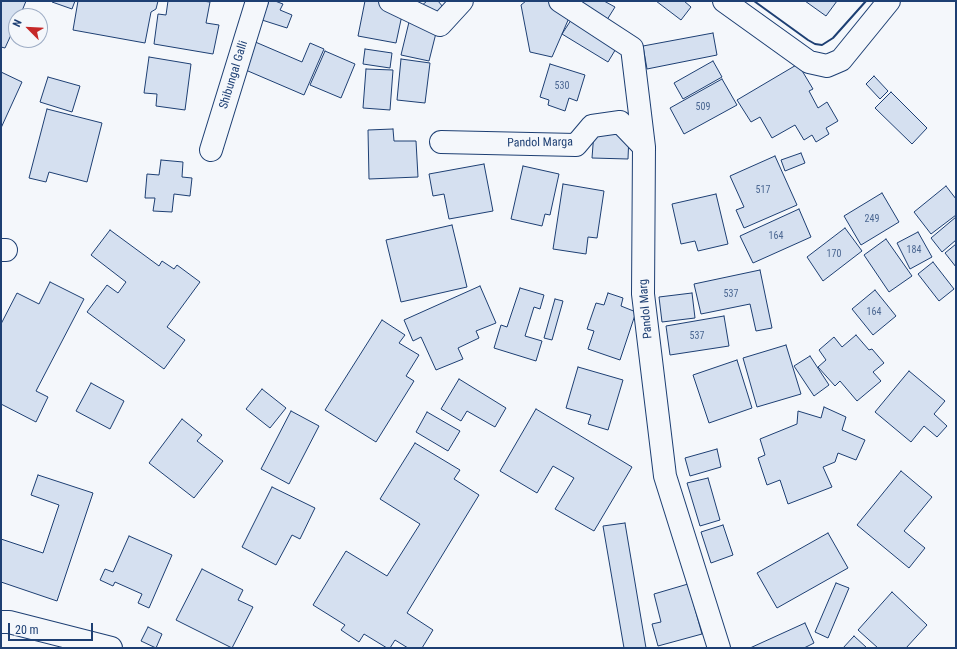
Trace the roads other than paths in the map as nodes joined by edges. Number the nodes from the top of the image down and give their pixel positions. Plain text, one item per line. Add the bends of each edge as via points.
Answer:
1 (257, 1) edge
2 (390, 1) edge
3 (462, 1) edge
4 (560, 1) edge
5 (724, 1) edge
6 (890, 1) edge
7 (442, 142) dead end
8 (644, 146) junction
9 (211, 150) dead end
10 (1, 622) edge
11 (111, 648) edge
12 (719, 648) edge

1 - 9 street, Shibungal Galli
2 - 3 street via 440,25
4 - 8 street, Pandol Marg via 632,48
5 - 6 street via 809,62 827,66 840,60
7 - 8 street, Pandol Marga via 576,145 592,126 620,122
8 - 12 street, Pandol Marg via 643,294 665,476
10 - 11 street

